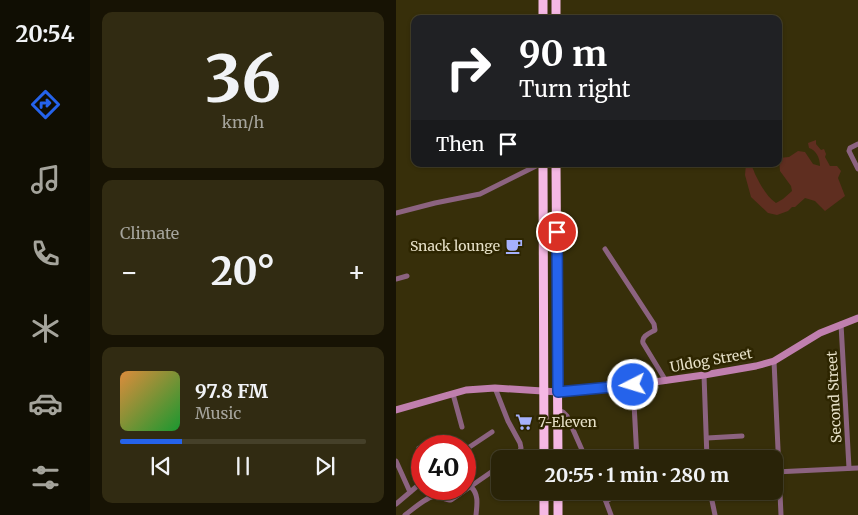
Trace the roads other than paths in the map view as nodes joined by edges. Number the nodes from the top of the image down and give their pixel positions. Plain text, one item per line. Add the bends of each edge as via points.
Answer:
1 (544, 0) edge
2 (556, 0) edge
3 (544, 15) edge
4 (556, 15) edge
5 (858, 144) edge
6 (536, 167) edge
7 (542, 167) edge
8 (556, 167) edge
9 (858, 169) edge
10 (396, 213) edge
11 (605, 248) dead end
12 (407, 276) dead end
13 (396, 279) edge
14 (858, 318) edge
15 (841, 324) junction
16 (774, 361) junction
17 (704, 375) junction
18 (666, 381) junction
19 (633, 385) junction
20 (495, 388) junction
21 (544, 391) junction
22 (558, 392) junction
23 (454, 394) junction
24 (396, 410) edge
25 (558, 410) junction
26 (462, 427) dead end
27 (492, 432) dead end
28 (742, 436) dead end
29 (707, 438) junction
30 (476, 443) edge
31 (520, 450) edge
32 (544, 450) edge
33 (558, 450) edge
34 (582, 450) edge
35 (636, 450) edge
36 (706, 450) edge
37 (776, 450) edge
38 (396, 461) edge
39 (849, 468) junction
40 (858, 468) edge
41 (783, 471) edge
42 (491, 473) edge
43 (476, 483) edge
44 (410, 492) joint
45 (476, 497) edge
46 (425, 500) edge
47 (544, 500) edge
48 (558, 500) edge
49 (609, 500) edge
50 (712, 500) edge
51 (780, 500) edge
52 (606, 502) joint
53 (396, 504) edge
54 (405, 515) edge
55 (476, 515) edge
56 (544, 515) edge
57 (558, 515) edge
58 (612, 515) edge
59 (715, 515) edge
60 (781, 515) edge

1 - 3 highway
2 - 4 highway
5 - 9 street via 849,150
6 - 10 street via 480,194
7 - 21 highway
8 - 22 highway
11 - 18 street via 654,324 655,330 642,340
12 - 13 street
14 - 15 street, Uldog Street
15 - 16 street, Uldog Street
15 - 39 street, Second Street
16 - 17 street, Uldog Street
16 - 37 street
17 - 18 street, Uldog Street
17 - 29 street
18 - 19 street, Uldog Street
19 - 22 street, Uldog Street
19 - 35 street
20 - 21 street
20 - 23 street
20 - 31 street
21 - 22 street, Uldog Street
21 - 32 highway
22 - 25 highway
23 - 24 street
23 - 26 street
25 - 33 highway
25 - 34 street via 567,416
27 - 30 street
28 - 29 street
29 - 36 street
38 - 44 street
39 - 40 street
39 - 41 street
42 - 43 street
44 - 53 street
45 - 55 street
46 - 54 street
47 - 56 highway
48 - 57 highway
49 - 52 street
50 - 59 street
51 - 60 street
52 - 58 street

